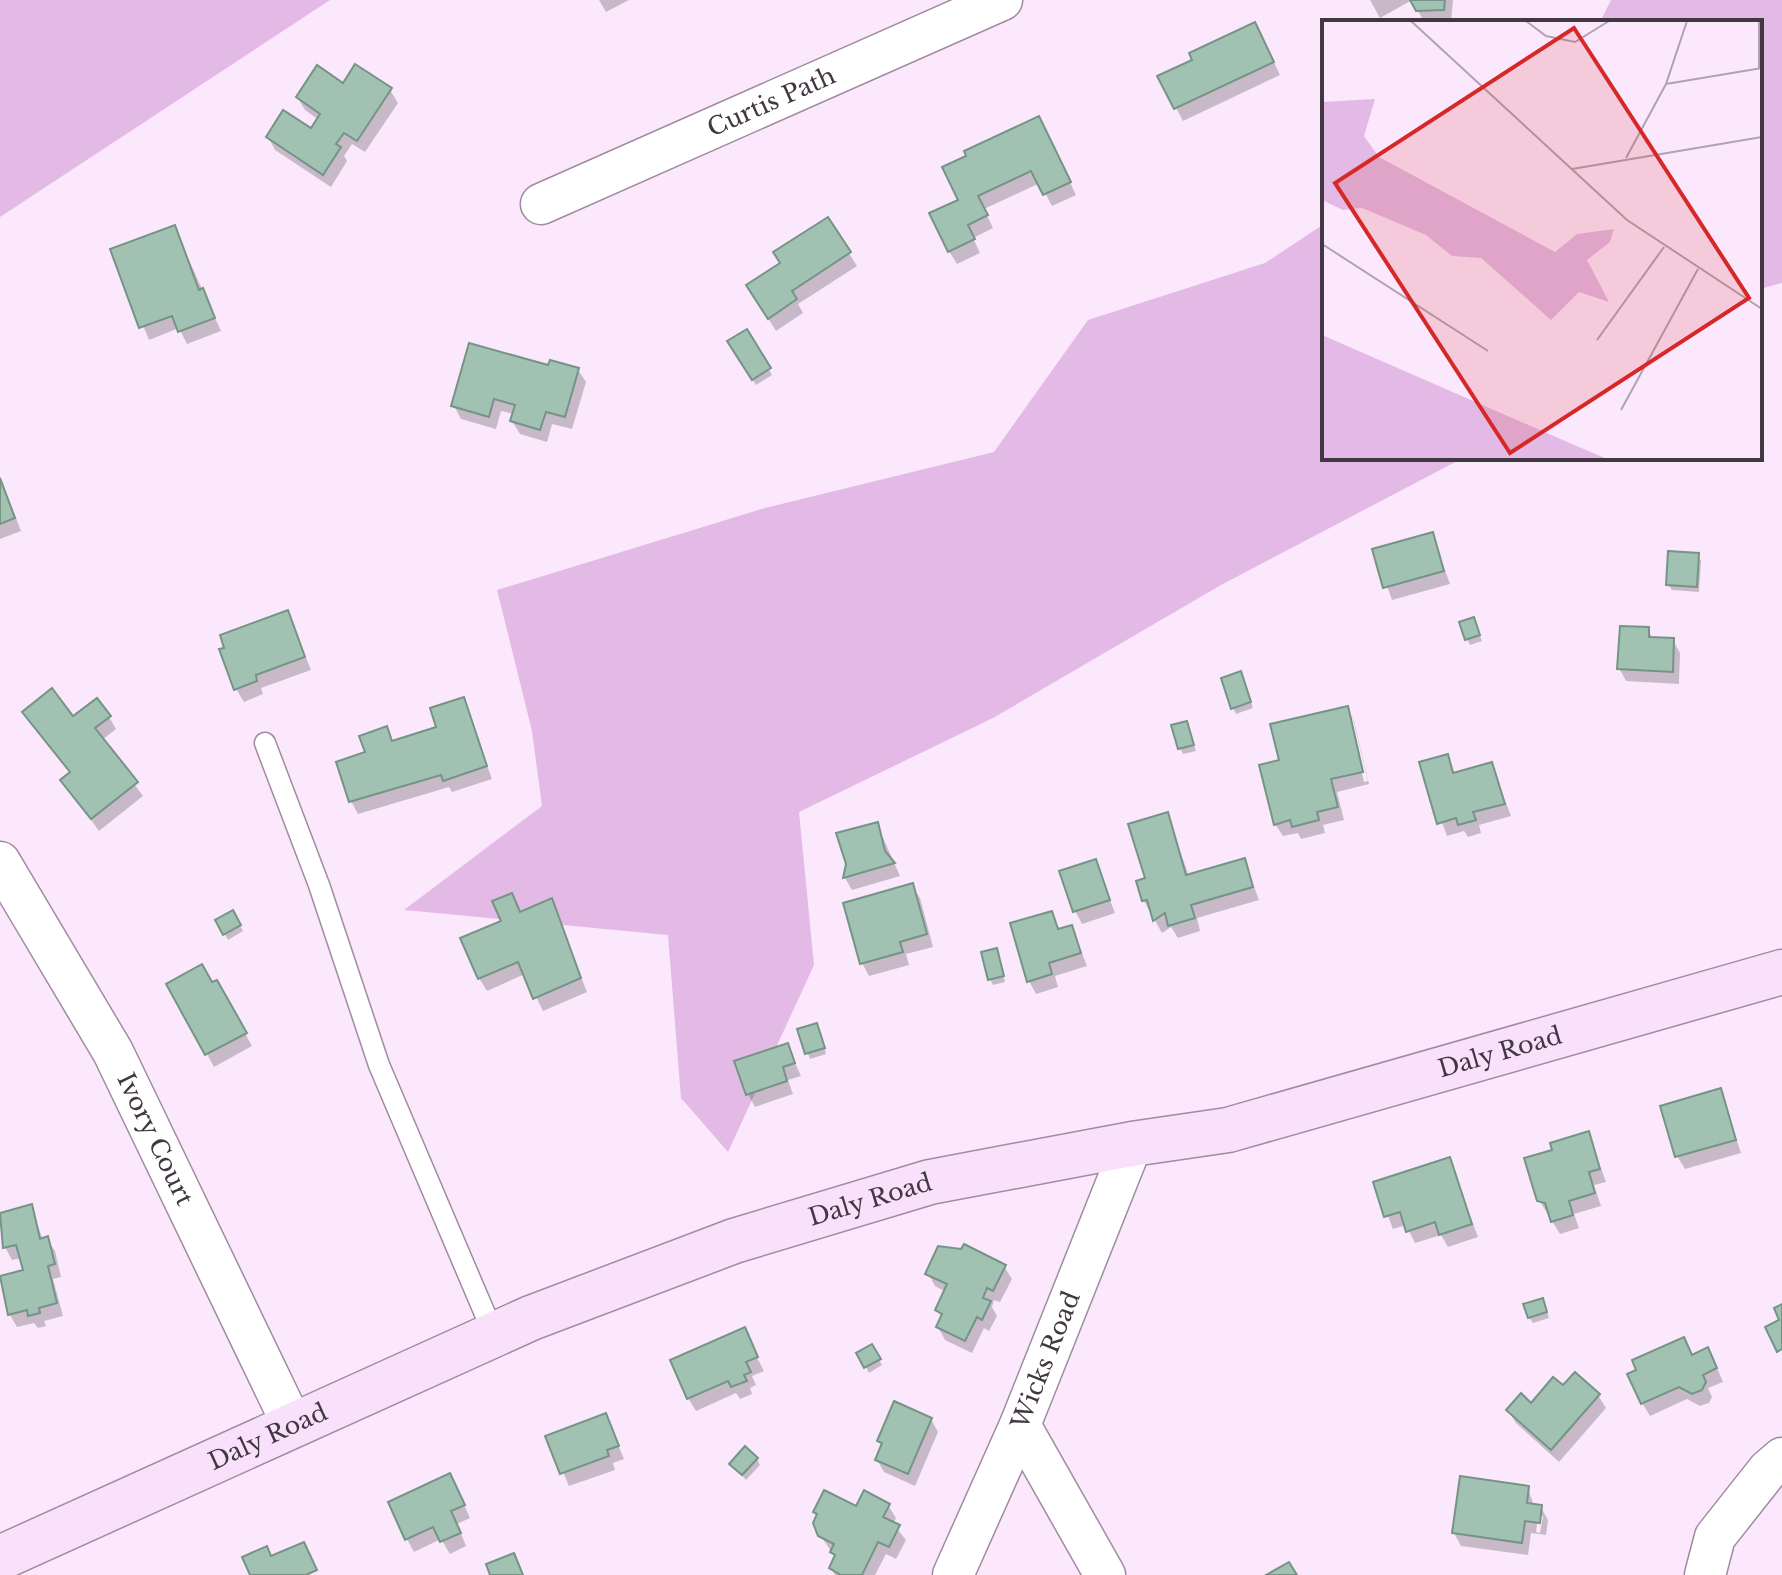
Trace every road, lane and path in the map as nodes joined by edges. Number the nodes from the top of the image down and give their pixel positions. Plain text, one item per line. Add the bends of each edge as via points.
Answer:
1 (1002, 0) edge
2 (541, 204) dead end
3 (265, 743) dead end
4 (0, 862) edge
5 (1782, 972) edge
6 (1132, 1144) junction
7 (494, 1335) junction
8 (292, 1424) junction
9 (1020, 1425) junction
10 (1782, 1458) edge
11 (0, 1558) edge
12 (953, 1575) edge
13 (1105, 1575) edge
14 (1705, 1575) edge

1 - 2 street, Curtis Path
3 - 7 lane via 379,1065
4 - 8 street, Ivory Court via 113,1052
5 - 6 street, Daly Road via 1228,1130
6 - 7 street, Daly Road via 930,1182 734,1241
6 - 9 street, Wicks Road
7 - 8 street, Daly Road
8 - 11 street, Daly Road
9 - 12 street, Wicks Road
9 - 13 street
10 - 14 street via 1715,1537

